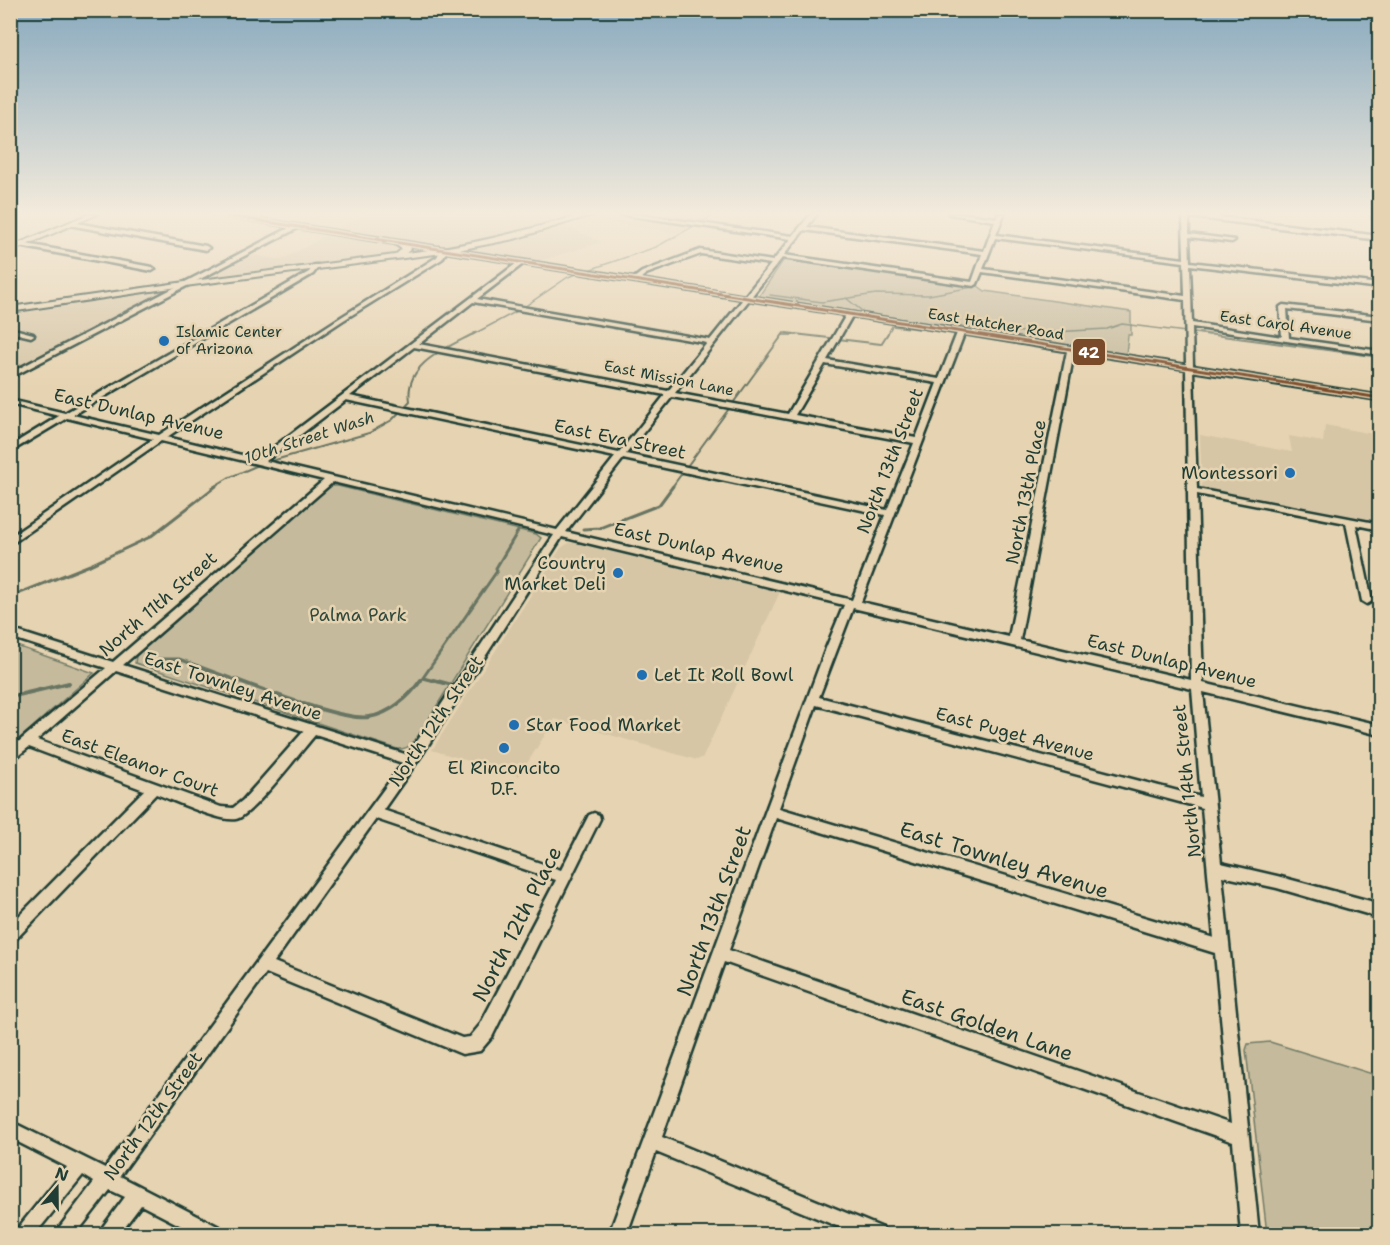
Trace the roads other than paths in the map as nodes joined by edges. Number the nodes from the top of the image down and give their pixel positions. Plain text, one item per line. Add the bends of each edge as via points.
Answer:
1 (208, 272) edge
2 (272, 272) edge
3 (312, 272) edge
4 (417, 272) edge
5 (509, 272) edge
6 (585, 272) edge
7 (648, 272) edge
8 (767, 272) edge
9 (892, 272) edge
10 (979, 272) edge
11 (995, 272) edge
12 (1188, 272) edge
13 (1268, 272) edge
14 (635, 280) junction
15 (185, 284) junction
16 (1380, 286) edge
17 (746, 298) junction
18 (1189, 299) junction
19 (472, 300) junction
20 (10, 310) edge
21 (850, 314) junction
22 (1380, 318) edge
23 (1189, 325) junction
24 (10, 330) edge
25 (962, 332) junction
26 (30, 335) dead end
27 (1286, 339) junction
28 (711, 342) junction
29 (413, 345) junction
30 (1071, 349) junction
31 (1380, 353) edge
32 (823, 361) junction
33 (1190, 368) junction
34 (10, 376) edge
35 (942, 382) junction
36 (669, 393) junction
37 (344, 397) junction
38 (1380, 398) edge
39 (10, 402) edge
40 (67, 415) junction
41 (791, 416) junction
42 (163, 438) junction
43 (918, 441) junction
44 (10, 450) edge
45 (619, 456) junction
46 (260, 461) junction
47 (331, 478) junction
48 (1193, 491) junction
49 (890, 513) junction
50 (1350, 521) junction
51 (1380, 527) edge
52 (559, 534) junction
53 (10, 542) edge
54 (1367, 601) dead end
55 (852, 604) junction
56 (10, 633) edge
57 (1014, 641) junction
58 (113, 667) junction
59 (1197, 686) junction
60 (813, 700) junction
61 (1380, 730) edge
62 (311, 731) junction
63 (28, 742) junction
64 (10, 757) edge
65 (411, 761) junction
66 (155, 787) junction
67 (1208, 804) junction
68 (773, 812) junction
69 (374, 813) junction
70 (594, 819) dead end
71 (1215, 868) junction
72 (564, 877) junction
73 (1380, 914) edge
74 (10, 935) edge
75 (1223, 948) junction
76 (721, 954) junction
77 (263, 965) junction
78 (10, 1129) edge
79 (1240, 1136) junction
80 (652, 1142) junction
81 (81, 1164) junction
82 (108, 1179) junction
83 (137, 1196) junction
84 (24, 1234) edge
85 (65, 1234) edge
86 (108, 1234) edge
87 (215, 1234) edge
88 (618, 1234) edge
89 (878, 1234) edge
90 (1250, 1234) edge

1 - 15 street
2 - 15 main road
3 - 40 street
4 - 42 street
5 - 19 street
6 - 14 street, East Hatcher Road
7 - 14 street
8 - 17 street, North 12th Street
9 - 10 street via 974,284
11 - 18 street
12 - 18 street, North 14th Street
13 - 16 street
14 - 17 street, East Hatcher Road
15 - 20 main road
15 - 34 street
17 - 21 street, East Hatcher Road
17 - 28 street, North 12th Street
18 - 23 street, North 14th Street
19 - 28 street
19 - 29 street
21 - 25 street, East Hatcher Road
21 - 32 street
22 - 27 street via 1283,307
23 - 27 street, East Carol Avenue
23 - 33 street, North 14th Street
24 - 26 street
25 - 30 street, East Hatcher Road
25 - 35 street, North 13th Street
27 - 31 street, East Carol Avenue
28 - 36 street, North 12th Street
29 - 36 street, East Mission Lane
29 - 37 street
30 - 33 street, East Hatcher Road
30 - 57 street, North 13th Place
32 - 35 street
32 - 41 street
33 - 38 street, East Hatcher Road
33 - 48 street, North 14th Street
35 - 43 street, North 13th Street
36 - 41 street, East Mission Lane
36 - 45 street, North 12th Street
37 - 45 street, East Eva Street
37 - 46 street
39 - 40 street, East Dunlap Avenue
40 - 42 street, East Dunlap Avenue
40 - 44 street
41 - 43 street, East Mission Lane
42 - 46 street, East Dunlap Avenue
42 - 53 street
43 - 49 street, North 13th Street
45 - 49 street, East Eva Street
45 - 52 street, North 12th Street
46 - 47 street, East Dunlap Avenue
47 - 52 street, East Dunlap Avenue
47 - 58 street, North 11th Street
48 - 50 street
48 - 59 street, North 14th Street
49 - 55 street, North 13th Street
50 - 51 street
50 - 54 street
52 - 55 street, East Dunlap Avenue
52 - 65 street, North 12th Street
55 - 57 street, East Dunlap Avenue
55 - 60 street, North 13th Street
56 - 58 street, East Townley Avenue
57 - 59 street, East Dunlap Avenue
58 - 62 street, East Townley Avenue
58 - 63 street, North 11th Street
59 - 61 street, East Dunlap Avenue
59 - 67 street, North 14th Street
60 - 67 street, East Puget Avenue
60 - 68 street, North 13th Street
62 - 65 street, East Townley Avenue
62 - 66 street, East Eleanor Court via 235,814
63 - 64 street, North 11th Street
63 - 66 street, East Eleanor Court
65 - 69 street, North 12th Street
66 - 74 street
67 - 71 street, North 14th Street
68 - 75 street, East Townley Avenue
68 - 76 street, North 13th Street
69 - 72 street
69 - 77 street, North 12th Street
70 - 72 street, North 12th Place
71 - 73 street via 1277,882
71 - 75 street, North 14th Street
72 - 77 street, North 12th Place via 486,1031 474,1046 462,1046
75 - 79 street, North 14th Street
76 - 79 street, East Golden Lane
76 - 80 street, North 13th Street
77 - 82 street, North 12th Street
78 - 81 street
79 - 90 street, North 14th Street
80 - 88 street, North 13th Street
80 - 89 street
81 - 82 street
81 - 84 street, North 12th Street
82 - 83 street
82 - 85 street, North 12th Street
83 - 86 street, North 12th Street
83 - 87 street

